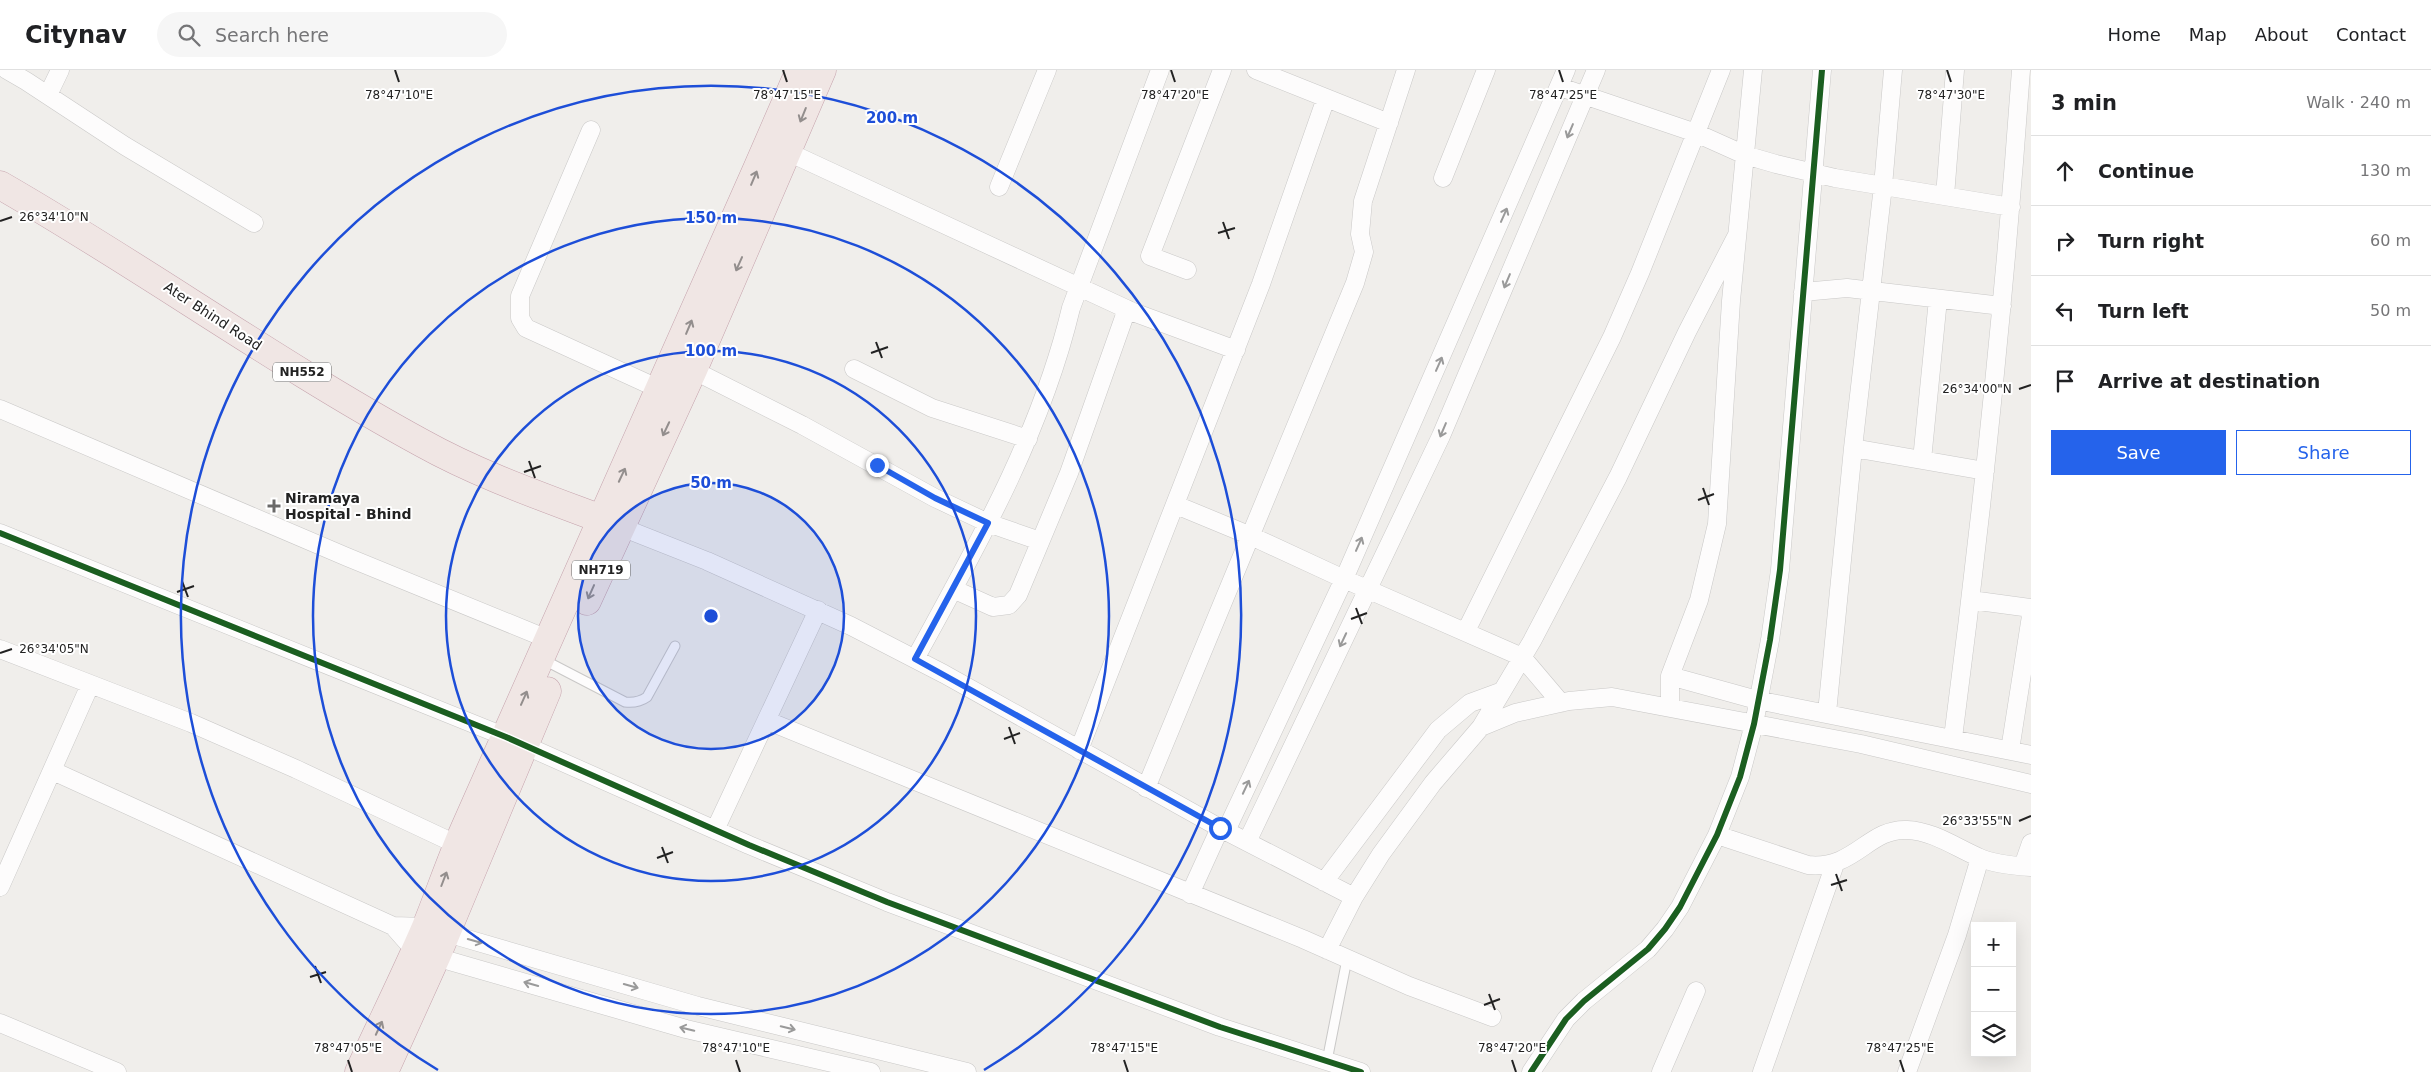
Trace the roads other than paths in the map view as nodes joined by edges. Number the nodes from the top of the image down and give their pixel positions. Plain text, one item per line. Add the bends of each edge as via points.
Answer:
1 (6, 70) edge
2 (60, 70) edge
3 (800, 70) edge
4 (822, 70) edge
5 (1047, 70) edge
6 (1160, 70) edge
7 (1222, 70) edge
8 (1256, 70) edge
9 (1406, 70) edge
10 (1486, 70) edge
11 (1568, 70) edge
12 (1721, 70) edge
13 (1753, 70) edge
14 (1822, 70) edge
15 (1893, 70) edge
16 (1956, 70) edge
17 (2022, 70) edge
18 (1594, 74) edge
19 (1560, 86) junction
20 (48, 94) junction
21 (1585, 96) junction
22 (1326, 98) junction
23 (1389, 123) junction
24 (591, 130) dead end
25 (1696, 133) junction
26 (788, 152) junction
27 (1745, 155) junction
28 (1813, 173) junction
29 (1443, 178) dead end
30 (0, 185) edge
31 (1883, 186) junction
32 (999, 187) dead end
33 (1945, 196) junction
34 (2011, 207) junction
35 (254, 223) dead end
36 (1737, 234) junction
37 (1187, 270) dead end
38 (1079, 286) junction
39 (1803, 292) junction
40 (1871, 292) junction
41 (1938, 299) junction
42 (2002, 306) junction
43 (1126, 309) junction
44 (1236, 350) junction
45 (683, 366) junction
46 (854, 369) dead end
47 (671, 394) junction
48 (0, 409) edge
49 (1028, 439) junction
50 (1853, 448) junction
51 (1922, 460) junction
52 (1985, 471) junction
53 (1176, 505) junction
54 (611, 523) junction
55 (988, 523) junction
56 (0, 533) edge
57 (1251, 536) junction
58 (1040, 541) junction
59 (1344, 580) junction
60 (953, 589) junction
61 (1367, 589) junction
62 (1971, 600) junction
63 (2031, 608) edge
64 (818, 610) junction
65 (2031, 616) edge
66 (1466, 631) junction
67 (675, 646) dead end
68 (0, 650) edge
69 (550, 655) junction
70 (1522, 658) junction
71 (915, 659) junction
72 (90, 684) junction
73 (1670, 693) junction
74 (1498, 695) junction
75 (1561, 703) junction
76 (1755, 712) junction
77 (1827, 713) junction
78 (768, 721) junction
79 (1484, 721) junction
80 (1863, 734) junction
81 (1953, 738) junction
82 (515, 741) junction
83 (1079, 750) junction
84 (2010, 750) junction
85 (2031, 755) edge
86 (53, 771) junction
87 (2031, 784) edge
88 (1146, 788) junction
89 (1392, 817) junction
90 (715, 830) junction
91 (1223, 830) junction
92 (1717, 835) junction
93 (1247, 842) junction
94 (2031, 843) edge
95 (458, 846) junction
96 (1980, 858) junction
97 (1835, 864) junction
98 (2027, 866) edge
99 (0, 887) edge
100 (1339, 889) junction
101 (1190, 894) junction
102 (393, 926) junction
103 (436, 929) junction
104 (1316, 945) junction
105 (426, 954) junction
106 (1348, 959) junction
107 (1696, 991) dead end
108 (1492, 1017) dead end
109 (0, 1023) edge
110 (1327, 1061) junction
111 (1533, 1071) edge
112 (117, 1072) edge
113 (359, 1072) edge
114 (384, 1072) edge
115 (870, 1072) edge
116 (967, 1072) edge
117 (1361, 1072) edge
118 (1661, 1072) edge
119 (1762, 1072) edge
120 (1907, 1072) edge

1 - 20 street
2 - 20 street
45 -> 3 highway, NH719
4 -> 26 highway, NH719
5 - 32 street
6 - 38 street
7 - 37 street via 1150,256
8 - 22 street
9 - 23 street
10 - 29 street
11 - 18 street
11 - 19 street
12 - 25 street
13 - 27 street
14 - 28 street
15 - 31 street
16 - 33 street
17 - 34 street
18 - 21 street
19 - 21 street
59 -> 19 street
20 - 35 street via 126,146
21 - 25 street
21 -> 61 street via 1441,436
22 - 23 street
22 - 44 street
23 - 57 street via 1362,207 1360,234 1364,252 1361,268
24 - 47 street via 520,296 520,318 526,328
25 - 27 street
25 - 66 street via 1612,337
26 - 38 street
26 -> 45 highway, NH719
27 - 28 street
27 - 36 street
28 - 31 street
28 - 39 street
30 - 54 highway, Ater Bhind Road / NH552 via 196,304 287,364 424,444 486,473
31 - 33 street
31 - 40 street
33 - 34 street
34 - 42 street
36 - 70 street via 1609,494
36 - 73 street via 1717,524 1699,600
38 - 43 street
38 - 49 street via 1062,345
39 - 40 street via 1847,288
39 - 76 street via 1780,570
40 - 41 street
40 - 50 street
41 - 42 street
41 - 51 street
42 - 52 street
43 - 44 street
43 - 58 street via 1069,473
44 - 53 street
45 - 47 highway, NH719
45 - 55 street
46 - 49 street via 932,408
47 - 54 highway, NH719
48 - 69 street via 347,557
49 - 55 street
50 - 51 street
50 - 77 street
51 - 52 street
52 - 62 street
53 - 57 street
53 - 83 street
54 - 64 street
54 - 69 highway, NH719
55 - 58 street
55 - 60 street
56 - 82 street
57 - 59 street
57 - 88 street
58 - 60 street via 1018,595 1009,605 994,607
59 - 61 street
91 -> 59 street
60 - 71 street
61 - 66 street
61 -> 93 street
62 - 63 street
62 - 81 street
64 - 71 street
64 - 78 street
65 - 84 street
66 - 70 street
67 - 69 lane via 648,697 641,701 624,702
68 - 72 street
69 - 82 highway, NH719
70 - 74 street
70 - 75 street
71 - 83 street
72 - 86 street
72 - 95 street via 296,769
73 - 75 street
73 - 76 street
73 - 76 street
74 - 79 street
74 - 89 street via 1470,703 1438,730
75 - 79 street
76 - 77 street
76 - 80 street
76 - 92 street via 1740,778
77 - 80 street
78 - 90 street
78 - 101 street
79 - 89 street via 1433,783
80 - 81 street
80 - 87 street
81 - 84 street
82 - 90 street
82 - 95 highway, NH719
82 - 103 highway, NH719
83 - 88 street
84 - 85 street
86 - 99 street
86 - 102 street
88 - 91 street
89 - 100 street
89 - 100 street
90 - 110 street via 914,913 1251,1037
91 - 93 street
91 - 101 street
92 - 97 street via 1808,865
92 - 111 street via 1665,929 1648,949 1566,1019
93 - 100 street
94 - 98 street
103 -> 95 highway, NH719
96 - 97 street via 1942,839 1905,830 1891,831
96 - 98 street
96 - 120 street via 1946,966
97 - 119 street
100 - 104 street
101 - 104 street
102 - 103 street
102 - 105 street
103 - 105 highway, NH719
103 -> 116 street via 698,1006
104 - 106 street
113 -> 105 highway, NH719
105 - 114 highway, NH719
115 -> 105 street via 686,1029
106 - 108 street
106 - 110 lane
107 - 118 street
109 - 112 street
110 - 117 street

